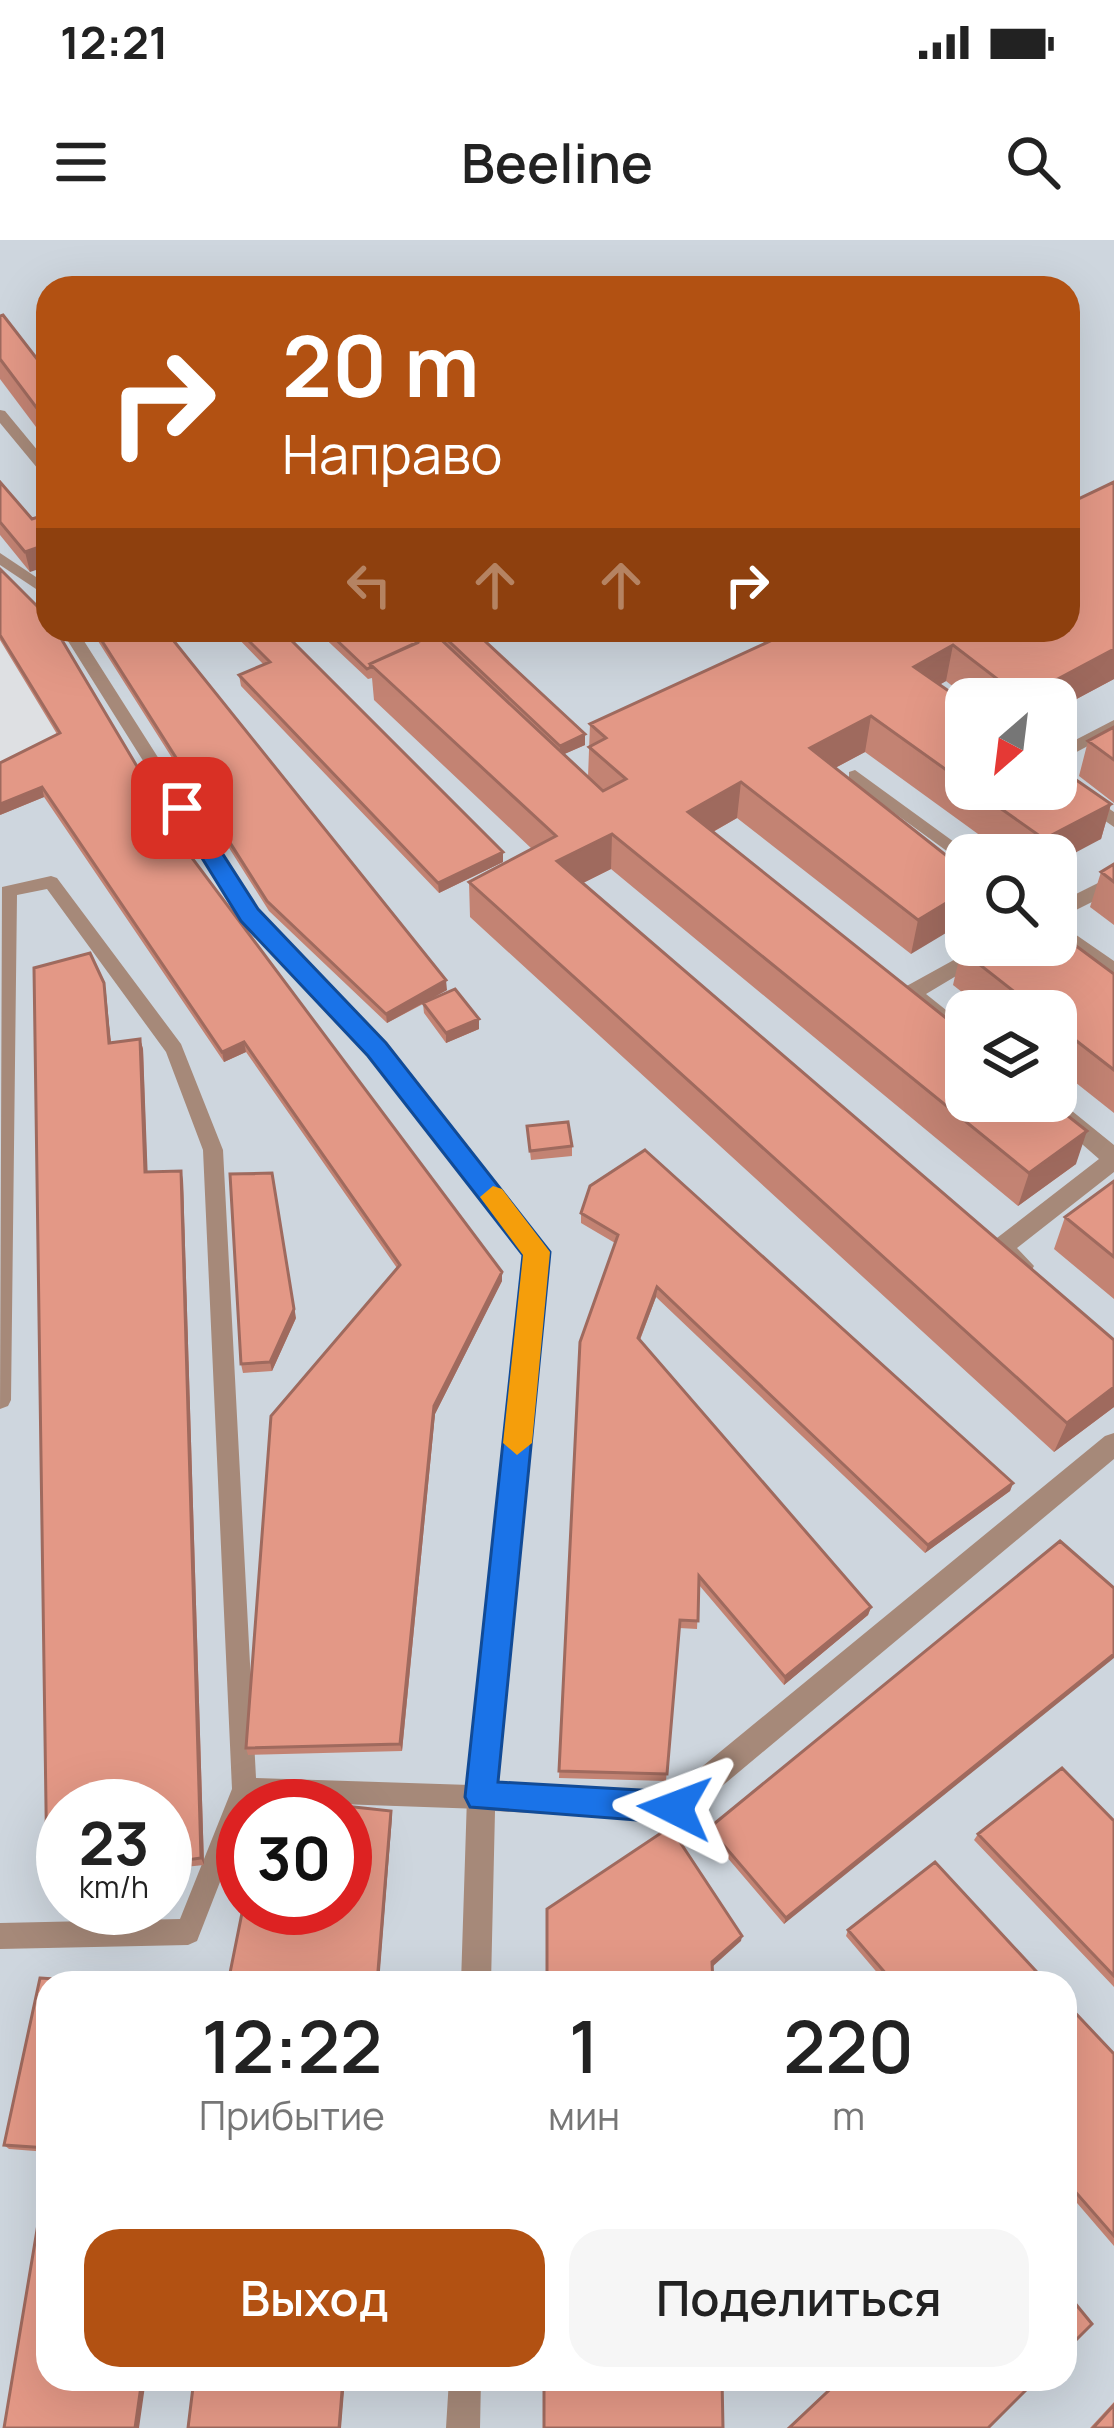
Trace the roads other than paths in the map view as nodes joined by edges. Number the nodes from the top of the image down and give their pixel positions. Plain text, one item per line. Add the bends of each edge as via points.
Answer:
1 (0, 414) edge
2 (36, 458) edge
3 (0, 558) edge
4 (36, 584) edge
5 (77, 642) edge
6 (1114, 725) edge
7 (1077, 745) edge
8 (855, 776) edge
9 (1077, 794) edge
10 (1114, 821) edge
11 (945, 844) edge
12 (1114, 882) edge
13 (1077, 902) edge
14 (1077, 943) edge
15 (948, 966) edge
16 (1114, 971) edge
17 (945, 1021) edge
18 (1069, 1122) edge
19 (1114, 1159) edge
20 (1049, 1290) edge
21 (0, 1400) edge
22 (1114, 1444) edge
23 (244, 1779) edge
24 (372, 1793) edge
25 (481, 1797) junction
26 (216, 1860) edge
27 (0, 1936) edge
28 (476, 1971) edge
29 (465, 2391) edge
30 (464, 2428) edge

1 - 2 lane
3 - 4 lane
5 - 25 lane via 249,915 377,1049 537,1252
6 - 7 lane
8 - 11 lane
9 - 10 lane
12 - 13 street
14 - 16 lane
15 - 17 street via 901,986
18 - 19 street
19 - 20 street via 992,1240
21 - 23 lane via 8,891 50,883 174,1049 213,1150
22 - 25 street via 675,1808
24 - 25 lane
25 - 28 street
26 - 27 lane via 188,1932
29 - 30 street

